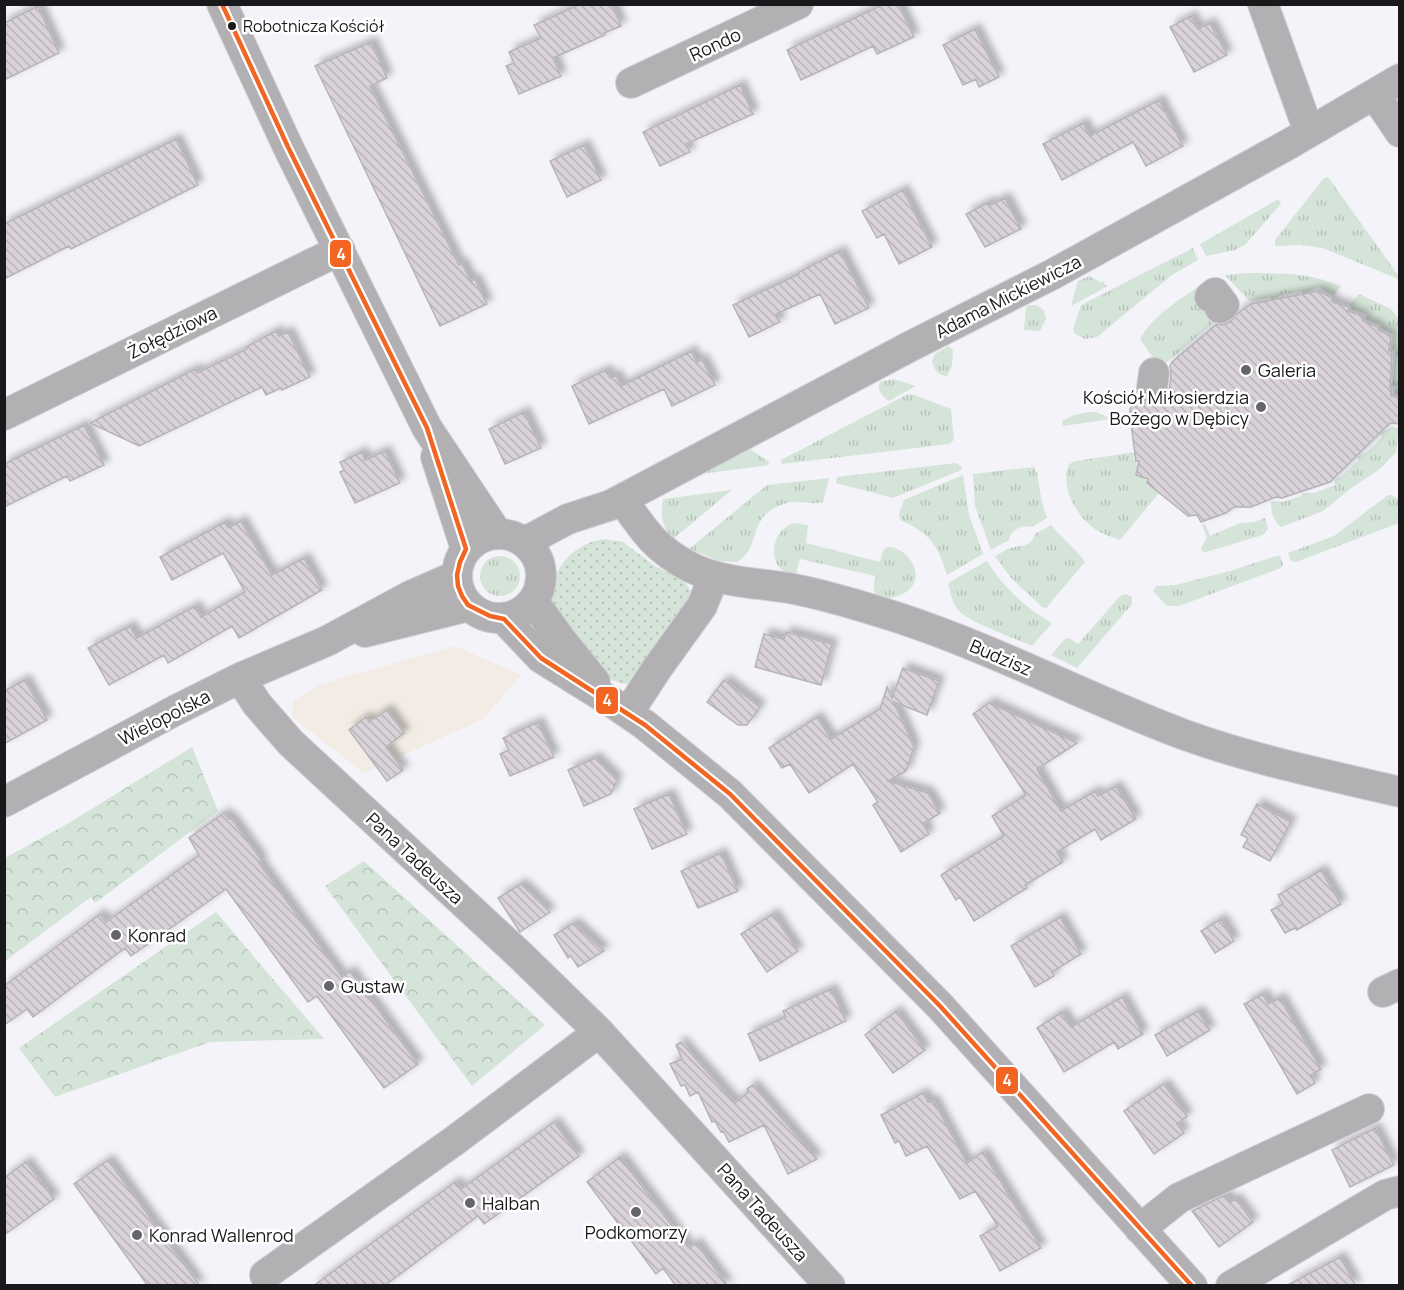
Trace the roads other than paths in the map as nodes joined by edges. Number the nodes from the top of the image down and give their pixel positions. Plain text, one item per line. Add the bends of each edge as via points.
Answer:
1 (222, 4) edge
2 (798, 4) edge
3 (1263, 4) edge
4 (1400, 79) edge
5 (631, 83) dead end
6 (1375, 95) junction
7 (1309, 132) junction
8 (1400, 132) edge
9 (340, 250) junction
10 (4, 415) edge
11 (427, 428) junction
12 (617, 502) junction
13 (520, 546) junction
14 (461, 562) junction
15 (714, 576) junction
16 (533, 601) junction
17 (469, 606) junction
18 (504, 619) junction
19 (327, 641) junction
20 (240, 678) junction
21 (619, 707) junction
22 (1400, 792) edge
23 (4, 802) edge
24 (599, 1032) junction
25 (1369, 1108) dead end
26 (1400, 1191) edge
27 (1140, 1229) junction
28 (265, 1275) dead end
29 (830, 1286) edge
30 (1192, 1286) edge
31 (1231, 1286) edge

1 - 9 street
2 - 5 street, Rondo
3 - 7 street
4 - 6 street, Adama Mickiewicza
6 - 7 street, Adama Mickiewicza
6 - 8 street
7 - 12 street, Adama Mickiewicza via 1053,274
9 - 10 street, Żołędziowa
9 - 11 street
11 - 13 street
11 - 14 street
12 - 13 street, Adama Mickiewicza via 577,534
12 - 15 street, Budzisz via 668,554
13 - 14 street via 479,538
13 - 16 street via 541,580
14 - 17 street via 460,593
14 - 19 street, Wielopolska via 410,596
15 - 21 street via 702,606 656,670
15 - 22 street, Budzisz via 795,590 878,611 974,645 1101,702 1187,735 1276,762
16 - 18 street via 523,611
16 - 21 street
17 - 18 street via 487,617
17 - 19 street, Wielopolska
18 - 21 street via 541,658
19 - 20 street, Wielopolska
20 - 23 street, Wielopolska
20 - 24 street, Pana Tadeusza via 291,743
21 - 27 street via 730,794 940,1006
24 - 28 street
24 - 29 street, Pana Tadeusza
25 - 27 street via 1179,1198
26 - 31 street via 1386,1195
27 - 30 street

